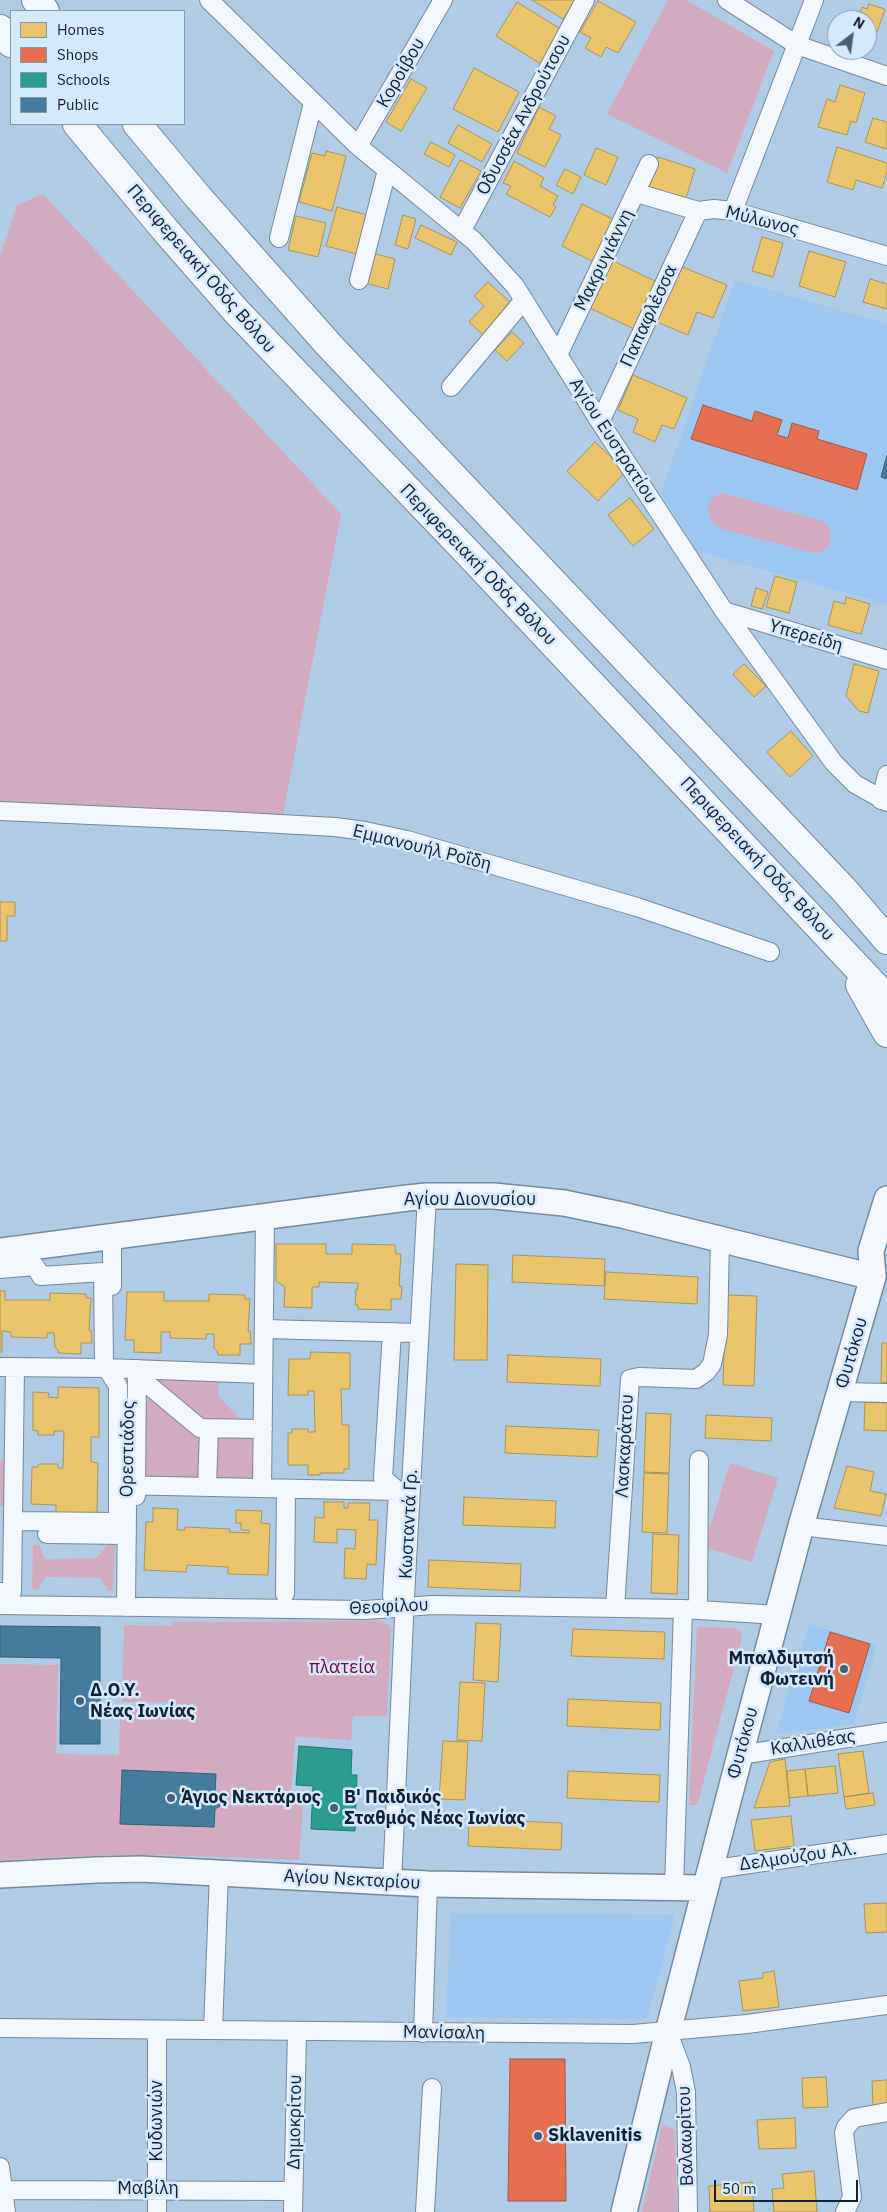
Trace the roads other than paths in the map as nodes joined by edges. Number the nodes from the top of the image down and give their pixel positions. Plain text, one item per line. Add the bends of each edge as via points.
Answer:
1 (36, 0) edge
2 (208, 0) edge
3 (443, 0) edge
4 (585, 0) edge
5 (727, 0) edge
6 (814, 0) edge
7 (44, 10) edge
8 (0, 29) edge
9 (10, 42) edge
10 (797, 45) junction
11 (887, 76) edge
12 (313, 103) junction
13 (78, 125) edge
14 (138, 125) edge
15 (358, 146) junction
16 (649, 164) dead end
17 (387, 170) junction
18 (637, 193) junction
19 (698, 211) junction
20 (733, 211) junction
21 (462, 230) junction
22 (279, 238) dead end
23 (887, 256) edge
24 (359, 280) dead end
25 (524, 300) junction
26 (558, 355) junction
27 (451, 387) dead end
28 (600, 422) junction
29 (724, 612) junction
30 (887, 660) edge
31 (887, 776) edge
32 (884, 801) edge
33 (0, 811) edge
34 (845, 891) junction
35 (887, 921) edge
36 (830, 937) junction
37 (887, 940) edge
38 (770, 952) dead end
39 (887, 999) edge
40 (887, 1033) edge
41 (427, 1196) junction
42 (887, 1200) edge
43 (265, 1217) junction
44 (112, 1236) junction
45 (720, 1238) junction
46 (0, 1251) edge
47 (0, 1269) edge
48 (880, 1272) edge
49 (264, 1329) junction
50 (392, 1332) junction
51 (420, 1333) junction
52 (7, 1367) edge
53 (112, 1368) junction
54 (139, 1369) junction
55 (263, 1374) junction
56 (841, 1392) junction
57 (887, 1393) edge
58 (209, 1429) junction
59 (263, 1429) junction
60 (7, 1457) edge
61 (699, 1460) dead end
62 (127, 1485) junction
63 (207, 1487) junction
64 (262, 1488) junction
65 (286, 1489) junction
66 (398, 1491) junction
67 (9, 1515) edge
68 (801, 1526) junction
69 (127, 1535) junction
70 (887, 1536) edge
71 (135, 1590) dead end
72 (0, 1592) edge
73 (285, 1594) dead end
74 (398, 1601) junction
75 (0, 1605) edge
76 (19, 1605) junction
77 (126, 1607) junction
78 (615, 1608) junction
79 (690, 1610) junction
80 (778, 1615) junction
81 (887, 1732) edge
82 (740, 1755) junction
83 (887, 1844) edge
84 (219, 1873) junction
85 (0, 1876) edge
86 (707, 1879) junction
87 (392, 1883) junction
88 (428, 1884) junction
89 (674, 1888) junction
90 (887, 2004) edge
91 (0, 2028) edge
92 (213, 2030) junction
93 (156, 2031) junction
94 (297, 2032) junction
95 (668, 2032) junction
96 (423, 2033) junction
97 (432, 2088) dead end
98 (687, 2109) junction
99 (887, 2112) edge
100 (677, 2123) dead end
101 (0, 2167) edge
102 (157, 2189) junction
103 (2, 2190) junction
104 (293, 2191) junction
105 (6, 2212) edge
106 (157, 2212) edge
107 (293, 2212) edge
108 (425, 2212) edge
109 (624, 2212) edge
110 (688, 2212) edge
111 (845, 2212) edge

1 - 7 main road
2 - 12 street, Αγίου Ευστρατίου
3 - 15 street, Κοροίβου
4 - 21 street, Οδυσσέα Ανδρούτσου
5 - 10 street
6 - 10 street
8 - 9 main road
10 - 11 street
10 - 20 street
12 - 15 street, Αγίου Ευστρατίου
12 - 22 street
13 - 36 main road, Περιφερειακή Οδός Βόλου via 242,318
14 - 34 main road via 328,344
15 - 17 street, Αγίου Ευστρατίου
16 - 18 street, Μακρυγιάννη
17 - 21 street, Αγίου Ευστρατίου
17 - 24 street
18 - 19 street, Μύλωνος
18 - 26 street, Μακρυγιάννη
19 - 20 street, Μύλωνος
19 - 28 street, Παπαφλέσσα
20 - 23 street, Μύλωνος
21 - 25 street, Αγίου Ευστρατίου via 515,286
25 - 26 street, Αγίου Ευστρατίου
25 - 27 street
26 - 28 street, Αγίου Ευστρατίου
28 - 29 street, Αγίου Ευστρατίου
29 - 30 street, Υπερείδη
29 - 32 street, Αγίου Ευστρατίου via 834,763 855,784
31 - 32 street
33 - 38 street, Εμμανουήλ Ροΐδη via 365,831 407,840 637,907
34 - 35 main road
34 - 37 main road
36 - 39 main road, Περιφερειακή Οδός Βόλου
36 - 40 main road
41 - 43 street, Αγίου Διονυσίου
41 - 45 street, Αγίου Διονυσίου via 502,1197 564,1203
41 - 51 street, Κωσταντά Γρ.
42 - 48 street, Φυτόκου via 871,1251
43 - 44 street, Αγίου Διονυσίου
43 - 49 street
44 - 46 street, Αγίου Διονυσίου
44 - 53 street, Ορεστιάδος
45 - 48 street, Αγίου Διονυσίου
45 - 78 street, Λασκαράτου via 718,1335 712,1364 696,1379 639,1377 630,1380
47 - 53 street via 35,1266 41,1276 103,1272 104,1364
48 - 56 street, Φυτόκου
49 - 50 street
49 - 55 street
50 - 51 street
50 - 66 street via 384,1478
51 - 74 street, Κωσταντά Γρ.
52 - 53 street
52 - 60 street
53 - 54 street
53 - 62 street, Ορεστιάδος via 129,1387
54 - 55 street
54 - 58 street via 140,1378 200,1428
54 - 62 street
55 - 59 street
56 - 57 street
56 - 68 street, Φυτόκου
58 - 59 street
58 - 63 street
59 - 64 street
60 - 67 street
61 - 79 street
62 - 63 street
62 - 67 street via 118,1522
62 - 69 street, Ορεστιάδος
62 - 71 street
63 - 64 street
64 - 65 street
65 - 66 street
65 - 73 street
66 - 74 street
67 - 72 street via 12,1592
68 - 70 street
68 - 80 street, Φυτόκου
69 - 76 street via 21,1533
69 - 77 street, Ορεστιάδος
74 - 77 street, Θεοφίλου via 366,1610
74 - 78 street, Θεοφίλου
74 - 87 street, Κωσταντά Γρ.
75 - 76 street, Θεοφίλου
76 - 77 street, Θεοφίλου
78 - 79 street, Θεοφίλου
79 - 80 street, Θεοφίλου
79 - 89 street
80 - 82 street, Φυτόκου
81 - 82 street, Καλλιθέας
82 - 86 street, Φυτόκου
83 - 86 street, Δελμούζου Αλ.
84 - 85 street, Αγίου Νεκταρίου via 96,1870
84 - 87 street, Αγίου Νεκταρίου
84 - 92 street
86 - 89 street, Αγίου Νεκταρίου
86 - 95 street, Φυτόκου
87 - 88 street, Αγίου Νεκταρίου
88 - 89 street, Αγίου Νεκταρίου
88 - 96 street
90 - 95 street, Μανίσαλη
91 - 93 street, Μανίσαλη
92 - 93 street, Μανίσαλη
92 - 94 street, Μανίσαλη
93 - 102 street, Κυδωνιών
94 - 96 street, Μανίσαλη
94 - 104 street, Δημοκρίτου
95 - 96 street, Μανίσαλη
95 - 98 street, Βαλαωρίτου via 681,2067
95 - 109 street, Φυτόκου
97 - 108 street
98 - 100 street
98 - 110 street, Βαλαωρίτου
99 - 111 street via 854,2118 846,2127 844,2133 852,2197
101 - 103 street
102 - 103 street, Μαβίλη
102 - 104 street, Μαβίλη
102 - 106 street, Κυδωνιών
103 - 105 street
104 - 107 street, Δημοκρίτου

